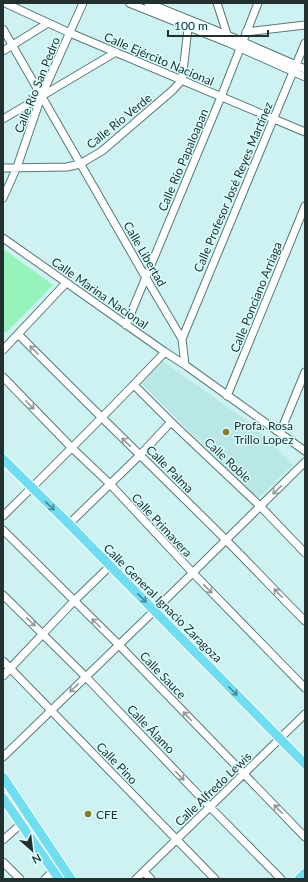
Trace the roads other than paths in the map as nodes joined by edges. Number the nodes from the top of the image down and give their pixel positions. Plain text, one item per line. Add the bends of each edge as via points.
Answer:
1 (5, 3) edge
2 (83, 3) edge
3 (129, 3) edge
4 (148, 3) edge
5 (217, 3) edge
6 (258, 3) edge
7 (48, 23) junction
8 (189, 24) junction
9 (305, 25) edge
10 (3, 29) edge
11 (246, 32) junction
12 (70, 33) junction
13 (227, 35) junction
14 (229, 43) junction
15 (305, 44) edge
16 (12, 45) junction
17 (241, 45) junction
18 (3, 51) edge
19 (116, 52) junction
20 (295, 68) junction
21 (305, 69) edge
22 (305, 77) edge
23 (182, 80) junction
24 (42, 96) junction
25 (221, 97) junction
26 (3, 119) edge
27 (274, 119) junction
28 (305, 132) edge
29 (80, 164) junction
30 (17, 167) junction
31 (3, 168) edge
32 (3, 198) edge
33 (305, 206) edge
34 (3, 238) edge
35 (146, 278) junction
36 (66, 283) junction
37 (126, 325) junction
38 (18, 334) junction
39 (182, 339) junction
40 (3, 350) edge
41 (165, 352) junction
42 (185, 365) junction
43 (305, 372) edge
44 (3, 377) edge
45 (134, 385) junction
46 (227, 396) junction
47 (101, 418) junction
48 (171, 422) junction
49 (280, 433) junction
50 (72, 448) junction
51 (305, 451) edge
52 (140, 454) junction
53 (3, 459) edge
54 (305, 462) edge
55 (110, 484) junction
56 (32, 488) junction
57 (260, 506) junction
58 (3, 516) edge
59 (69, 524) junction
60 (3, 530) edge
61 (226, 540) junction
62 (305, 553) edge
63 (110, 566) junction
64 (193, 573) junction
65 (3, 595) edge
66 (74, 601) junction
67 (154, 611) junction
68 (305, 621) edge
69 (43, 634) junction
70 (119, 645) junction
71 (3, 661) edge
72 (10, 668) junction
73 (3, 676) edge
74 (86, 677) junction
75 (305, 688) edge
76 (51, 710) junction
77 (305, 714) edge
78 (280, 739) junction
79 (3, 758) edge
80 (305, 764) edge
81 (243, 774) junction
82 (3, 777) edge
83 (3, 798) edge
84 (210, 807) junction
85 (29, 817) junction
86 (20, 824) junction
87 (305, 837) edge
88 (3, 840) edge
89 (176, 840) junction
90 (3, 862) edge
91 (61, 865) junction
92 (53, 870) junction
93 (144, 872) junction
94 (305, 874) edge
95 (20, 879) edge
96 (44, 879) edge
97 (59, 879) edge
98 (71, 879) edge
99 (136, 879) edge
100 (151, 879) edge
101 (215, 879) edge
102 (281, 879) edge
103 (299, 879) edge

1 - 7 street, Calle Ejército Nacional
2 - 12 street, Calle Río San Pedro
3 - 8 street
4 - 8 street
5 - 13 street
6 - 11 street, Calle Río Papaloapan
7 - 12 street, Calle Ejército Nacional
7 - 16 street
8 - 13 street
8 - 14 street
8 - 23 street
9 - 11 street
10 - 16 street, Calle Libertad
11 - 17 street, Calle Río Papaloapan
12 - 19 street, Calle Ejército Nacional
12 - 24 street, Calle Río San Pedro
13 - 14 street
13 - 17 street
14 - 17 street
15 - 20 street, Calle Profesor José Reyes Martínez
16 - 18 street
16 - 24 street, Calle Libertad
17 - 20 street
17 - 25 street, Calle Río Papaloapan
19 - 23 street, Calle Ejército Nacional
19 - 24 street
20 - 21 street
20 - 22 street
20 - 27 street, Calle Profesor José Reyes Martínez
23 - 25 street, Calle Ejército Nacional
23 - 29 street, Calle Río Verde via 102,151
24 - 26 street
24 - 29 street, Calle Libertad
24 - 30 street, Calle Río San Pedro
25 - 27 street, Calle Ejército Nacional
25 - 35 street, Calle Río Papaloapan
27 - 28 street, Calle Ejército Nacional
27 - 39 street, Calle Profesor José Reyes Martínez
29 - 30 street, Calle Río Verde via 67,167
29 - 35 street, Calle Libertad
30 - 31 street, Calle Río Verde
30 - 32 street, Calle Río San Pedro
33 - 46 street, Calle Ponciano Arriaga
34 - 36 street, Calle Marina Nacional
35 - 37 street, Calle Río Papaloapan
35 - 39 street, Calle Libertad
36 - 37 street, Calle Marina Nacional
36 - 38 street
37 - 41 street, Calle Marina Nacional
38 - 40 street
47 -> 38 street, Calle Palma
39 - 42 street, Calle Libertad
41 - 42 street, Calle Marina Nacional
41 - 45 street
42 - 46 street
43 - 49 street
44 -> 50 street, Calle Primavera
45 - 47 street
45 - 48 street, Calle Roble
46 - 49 street
47 - 50 street
52 -> 47 street, Calle Palma
48 - 52 street
48 - 57 street, Calle Roble
49 - 51 street
50 - 55 street, Calle Primavera
50 - 56 street
52 - 55 street
52 - 61 street, Calle Palma
53 - 56 main road, Calle General Ignacio Zaragoza
54 -> 57 street
55 - 59 street
55 - 64 street, Calle Primavera
56 - 58 street
56 -> 59 main road, Calle General Ignacio Zaragoza
57 - 61 street
57 - 62 street, Calle Roble
59 - 63 main road, Calle General Ignacio Zaragoza
60 - 66 street, Calle Sauce
61 - 64 street
68 -> 61 street, Calle Palma
63 - 66 street
63 -> 67 main road, Calle General Ignacio Zaragoza
64 - 67 street
64 -> 75 street, Calle Primavera
65 -> 69 street, Calle Álamo
66 - 69 street
70 -> 66 street, Calle Sauce
67 - 70 street
67 -> 78 main road, Calle General Ignacio Zaragoza
69 - 72 street
69 - 74 street, Calle Álamo
70 - 74 street
81 -> 70 street, Calle Sauce
71 - 72 street, Calle Pino
72 - 73 street
72 - 76 street, Calle Pino
74 -> 76 street
74 -> 84 street, Calle Álamo
76 - 79 street
76 - 89 street, Calle Pino
77 - 78 street, Calle Alfredo Lewis
78 - 80 main road, Calle General Ignacio Zaragoza
78 - 81 street, Calle Alfredo Lewis
81 - 84 street, Calle Alfredo Lewis
87 -> 81 street, Calle Sauce
82 - 85 main road
83 - 86 main road
84 - 89 street, Calle Alfredo Lewis
84 - 102 street, Calle Álamo
85 - 86 street
85 - 91 main road
86 - 88 street
86 - 92 main road
89 - 93 street, Calle Alfredo Lewis
89 - 101 street, Calle Pino
90 - 95 street
91 - 92 street
91 - 98 main road
92 - 96 street
92 - 97 main road
93 - 99 street, Calle Alfredo Lewis
93 - 100 street
94 - 103 main road

